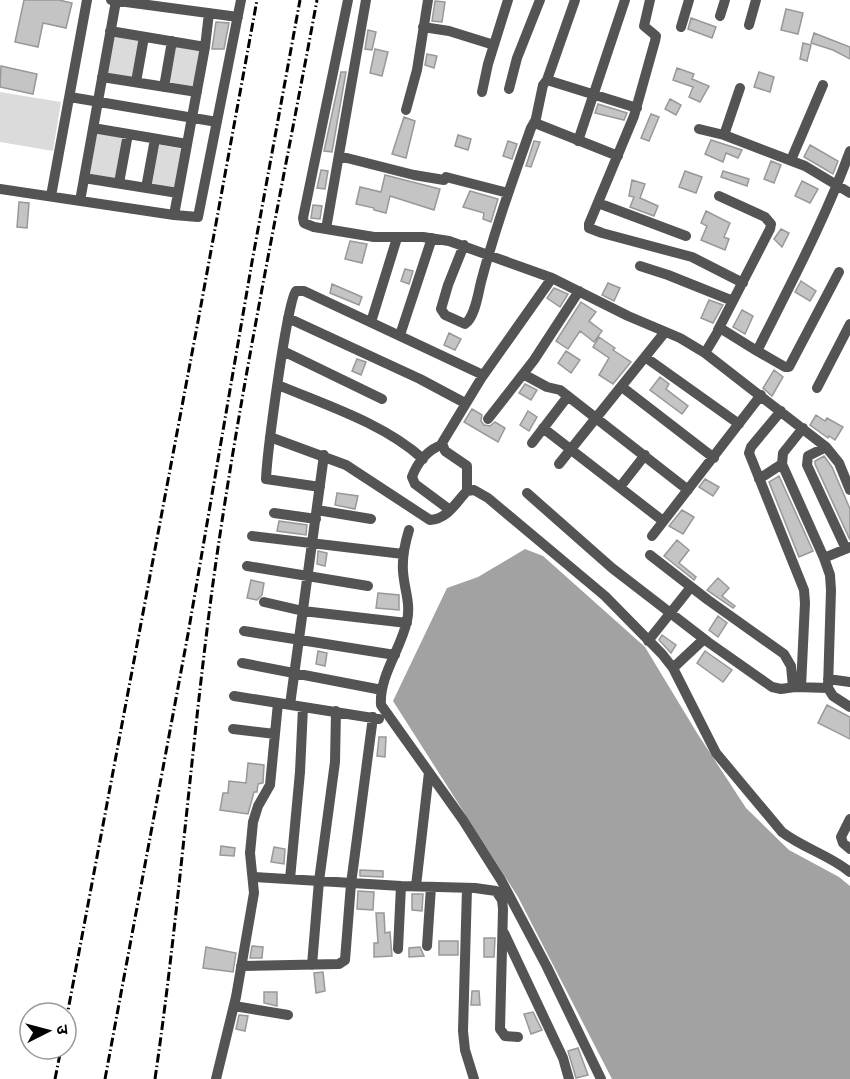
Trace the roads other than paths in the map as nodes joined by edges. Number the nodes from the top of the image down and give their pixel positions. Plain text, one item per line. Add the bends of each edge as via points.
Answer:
1 (87, 0) edge
2 (113, 0) edge
3 (241, 0) edge
4 (348, 0) edge
5 (366, 0) edge
6 (428, 0) edge
7 (508, 0) edge
8 (540, 0) edge
9 (574, 0) edge
10 (625, 0) edge
11 (650, 0) edge
12 (690, 0) edge
13 (725, 0) edge
14 (756, 0) edge
15 (209, 13) junction
16 (720, 16) dead end
17 (238, 18) junction
18 (749, 25) dead end
19 (423, 27) junction
20 (681, 27) dead end
21 (111, 31) junction
22 (144, 37) junction
23 (172, 41) junction
24 (494, 45) junction
25 (205, 47) junction
26 (102, 77) junction
27 (547, 81) junction
28 (136, 82) junction
29 (823, 86) dead end
30 (164, 87) junction
31 (740, 88) dead end
32 (510, 89) dead end
33 (197, 92) junction
34 (482, 92) dead end
35 (594, 95) junction
36 (70, 97) junction
37 (98, 102) junction
38 (637, 108) junction
39 (406, 110) dead end
40 (192, 117) junction
41 (535, 121) junction
42 (217, 122) junction
43 (93, 128) junction
44 (699, 129) dead end
45 (128, 134) junction
46 (724, 135) junction
47 (155, 139) junction
48 (578, 141) junction
49 (187, 144) junction
50 (850, 151) edge
51 (339, 156) junction
52 (618, 156) junction
53 (791, 160) junction
54 (84, 178) junction
55 (119, 183) junction
56 (838, 185) junction
57 (146, 188) junction
58 (0, 189) edge
59 (178, 193) junction
60 (508, 193) junction
61 (850, 193) edge
62 (51, 196) junction
63 (719, 196) dead end
64 (80, 201) junction
65 (598, 203) junction
66 (174, 215) junction
67 (326, 229) junction
68 (686, 236) dead end
69 (397, 238) junction
70 (432, 238) junction
71 (464, 245) junction
72 (488, 256) junction
73 (640, 266) dead end
74 (839, 272) dead end
75 (552, 278) junction
76 (743, 283) junction
77 (579, 291) junction
78 (733, 301) junction
79 (288, 318) junction
80 (371, 322) junction
81 (849, 327) edge
82 (718, 330) junction
83 (665, 332) junction
84 (400, 335) junction
85 (283, 351) junction
86 (757, 351) junction
87 (705, 353) junction
88 (645, 357) junction
89 (523, 374) junction
90 (483, 375) junction
91 (278, 385) junction
92 (622, 387) junction
93 (817, 388) dead end
94 (761, 395) junction
95 (568, 396) junction
96 (382, 399) dead end
97 (465, 403) junction
98 (781, 411) junction
99 (488, 418) dead end
100 (597, 418) junction
101 (739, 424) junction
102 (543, 428) junction
103 (802, 428) junction
104 (270, 437) junction
105 (532, 443) dead end
106 (442, 445) junction
107 (826, 447) junction
108 (571, 449) junction
109 (324, 455) junction
110 (645, 455) junction
111 (714, 458) junction
112 (423, 459) junction
113 (559, 464) dead end
114 (782, 464) junction
115 (759, 479) junction
116 (320, 487) junction
117 (620, 487) junction
118 (688, 490) junction
119 (850, 490) edge
120 (467, 491) junction
121 (527, 493) dead end
122 (450, 510) junction
123 (274, 513) dead end
124 (316, 514) junction
125 (371, 519) dead end
126 (663, 521) junction
127 (409, 530) dead end
128 (252, 536) dead end
129 (652, 536) dead end
130 (312, 544) junction
131 (848, 548) edge
132 (403, 554) junction
133 (650, 555) dead end
134 (824, 558) junction
135 (247, 566) dead end
136 (308, 577) junction
137 (368, 586) dead end
138 (691, 586) junction
139 (264, 602) dead end
140 (303, 611) junction
141 (670, 612) junction
142 (407, 623) junction
143 (244, 631) dead end
144 (704, 639) junction
145 (299, 641) junction
146 (648, 641) junction
147 (395, 655) junction
148 (242, 663) dead end
149 (673, 668) junction
150 (295, 672) junction
151 (850, 682) edge
152 (828, 684) junction
153 (797, 687) junction
154 (382, 690) junction
155 (234, 696) dead end
156 (278, 703) junction
157 (290, 705) junction
158 (303, 706) junction
159 (850, 707) edge
160 (336, 711) junction
161 (373, 717) junction
162 (392, 721) junction
163 (232, 729) dead end
164 (275, 734) junction
165 (429, 772) junction
166 (850, 819) edge
167 (850, 849) edge
168 (850, 872) edge
169 (254, 877) junction
170 (290, 879) junction
171 (319, 881) junction
172 (351, 884) junction
173 (401, 886) junction
174 (416, 886) junction
175 (431, 887) junction
176 (467, 888) junction
177 (502, 930) junction
178 (427, 946) dead end
179 (398, 949) dead end
180 (312, 965) junction
181 (241, 966) junction
182 (234, 1006) junction
183 (288, 1015) dead end
184 (518, 1037) dead end
185 (216, 1079) edge
186 (474, 1079) edge
187 (569, 1079) edge
188 (601, 1079) edge

1 - 36 street
2 - 15 street
2 - 21 street
3 - 17 street
4 - 67 street via 303,218 306,225
5 - 51 street
6 - 19 street
7 - 24 street
8 - 32 street via 517,58
9 - 27 street
10 - 35 street
11 - 38 street via 644,26 656,41
12 - 20 street
13 - 16 street
14 - 18 street
15 - 17 street
15 - 25 street
17 - 42 street
19 - 24 street
19 - 39 street
21 - 22 street
21 - 26 street
22 - 23 street
22 - 28 street
23 - 25 street
23 - 30 street
24 - 34 street
25 - 33 street
26 - 28 street
26 - 37 street
27 - 35 street
27 - 41 street
28 - 30 street
29 - 53 street
30 - 33 street
31 - 46 street
33 - 40 street
35 - 38 street
35 - 48 street
36 - 37 street
36 - 62 street
37 - 40 street
37 - 43 street
38 - 52 street
40 - 42 street
40 - 49 street
41 - 48 street
41 - 60 street
42 - 66 street via 200,216
43 - 45 street
43 - 54 street
44 - 46 street
45 - 47 street
45 - 55 street
46 - 53 street
47 - 49 street
47 - 57 street
48 - 52 street
49 - 59 street
50 - 56 street
51 - 60 street
51 - 67 street
52 - 65 street
53 - 56 street
54 - 55 street
54 - 64 street
55 - 57 street
56 - 61 street
56 - 86 street
57 - 59 street
58 - 62 street
59 - 66 street
60 - 72 street
62 - 64 street
63 - 76 street via 765,217 771,224
64 - 66 street
65 - 68 street
65 - 76 street via 590,230 693,256
67 - 69 street
69 - 70 street
69 - 80 street
70 - 71 street
70 - 84 street
71 - 72 street
71 - 72 street via 441,309 456,321 469,321
72 - 75 street
73 - 78 street
74 - 86 street via 789,367
75 - 77 street
75 - 90 street
76 - 78 street
77 - 83 street
77 - 89 street
78 - 82 street
79 - 80 street via 292,296 299,290
79 - 85 street
79 - 97 street
80 - 84 street
81 - 93 street
82 - 86 street
82 - 87 street
83 - 87 street
83 - 88 street
84 - 90 street
85 - 91 street
85 - 96 street
87 - 94 street
88 - 92 street
88 - 101 street
89 - 95 street
89 - 99 street
90 - 97 street
91 - 104 street
91 - 112 street via 371,426
92 - 100 street
92 - 111 street
94 - 98 street
94 - 101 street
95 - 100 street
95 - 102 street
97 - 106 street
98 - 103 street
98 - 115 street via 749,449
100 - 108 street
100 - 110 street
101 - 111 street
102 - 105 street
102 - 108 street
103 - 107 street
103 - 114 street via 783,453
104 - 109 street
104 - 116 street via 266,479
106 - 112 street
106 - 120 street via 467,466
107 - 119 street via 839,463
107 - 131 street via 808,456 807,465
108 - 113 street
108 - 117 street
109 - 116 street
109 - 122 street via 367,477 425,518 436,520
110 - 117 street
110 - 118 street
111 - 118 street
112 - 122 street via 413,475 414,483
114 - 115 street
114 - 134 street
115 - 153 street via 804,591
116 - 124 street
117 - 126 street
118 - 126 street
120 - 122 street
120 - 146 street via 480,493 498,506 605,596
121 - 141 street via 612,568
123 - 124 street
124 - 125 street
124 - 130 street
126 - 129 street
127 - 132 street
128 - 130 street
130 - 132 street
130 - 136 street
131 - 134 street
132 - 142 street via 403,578 409,601
133 - 138 street
134 - 152 street via 831,591
135 - 136 street
136 - 137 street
136 - 140 street
138 - 141 street
138 - 153 street via 784,654
139 - 140 street
140 - 142 street
140 - 145 street
141 - 144 street
141 - 146 street
142 - 147 street
143 - 145 street
144 - 149 street
144 - 153 street via 772,687
145 - 147 street
145 - 150 street
146 - 149 street
147 - 154 street
148 - 150 street
149 - 168 street via 716,753 782,832
150 - 154 street
150 - 157 street
151 - 152 street
152 - 153 street
152 - 159 street via 833,696
154 - 162 street via 381,705
155 - 156 street
156 - 157 street
156 - 164 street
157 - 158 street
158 - 160 street
158 - 170 street
160 - 161 street
160 - 171 street via 335,762
161 - 162 street
161 - 172 street
162 - 165 street
163 - 164 street
164 - 169 street via 270,784 253,822 250,853
165 - 174 street
165 - 188 street via 506,891
166 - 167 street via 841,837
169 - 170 street
169 - 181 street
170 - 171 street
171 - 172 street
171 - 180 street
172 - 173 street
172 - 180 street via 345,960 339,964
173 - 174 street
173 - 179 street
174 - 175 street
175 - 176 street
175 - 178 street
176 - 177 street via 489,889 500,895
176 - 186 street via 463,1031
177 - 184 street via 500,1029 505,1036
177 - 187 street via 563,1058
180 - 181 street
181 - 182 street
182 - 183 street
182 - 185 street

